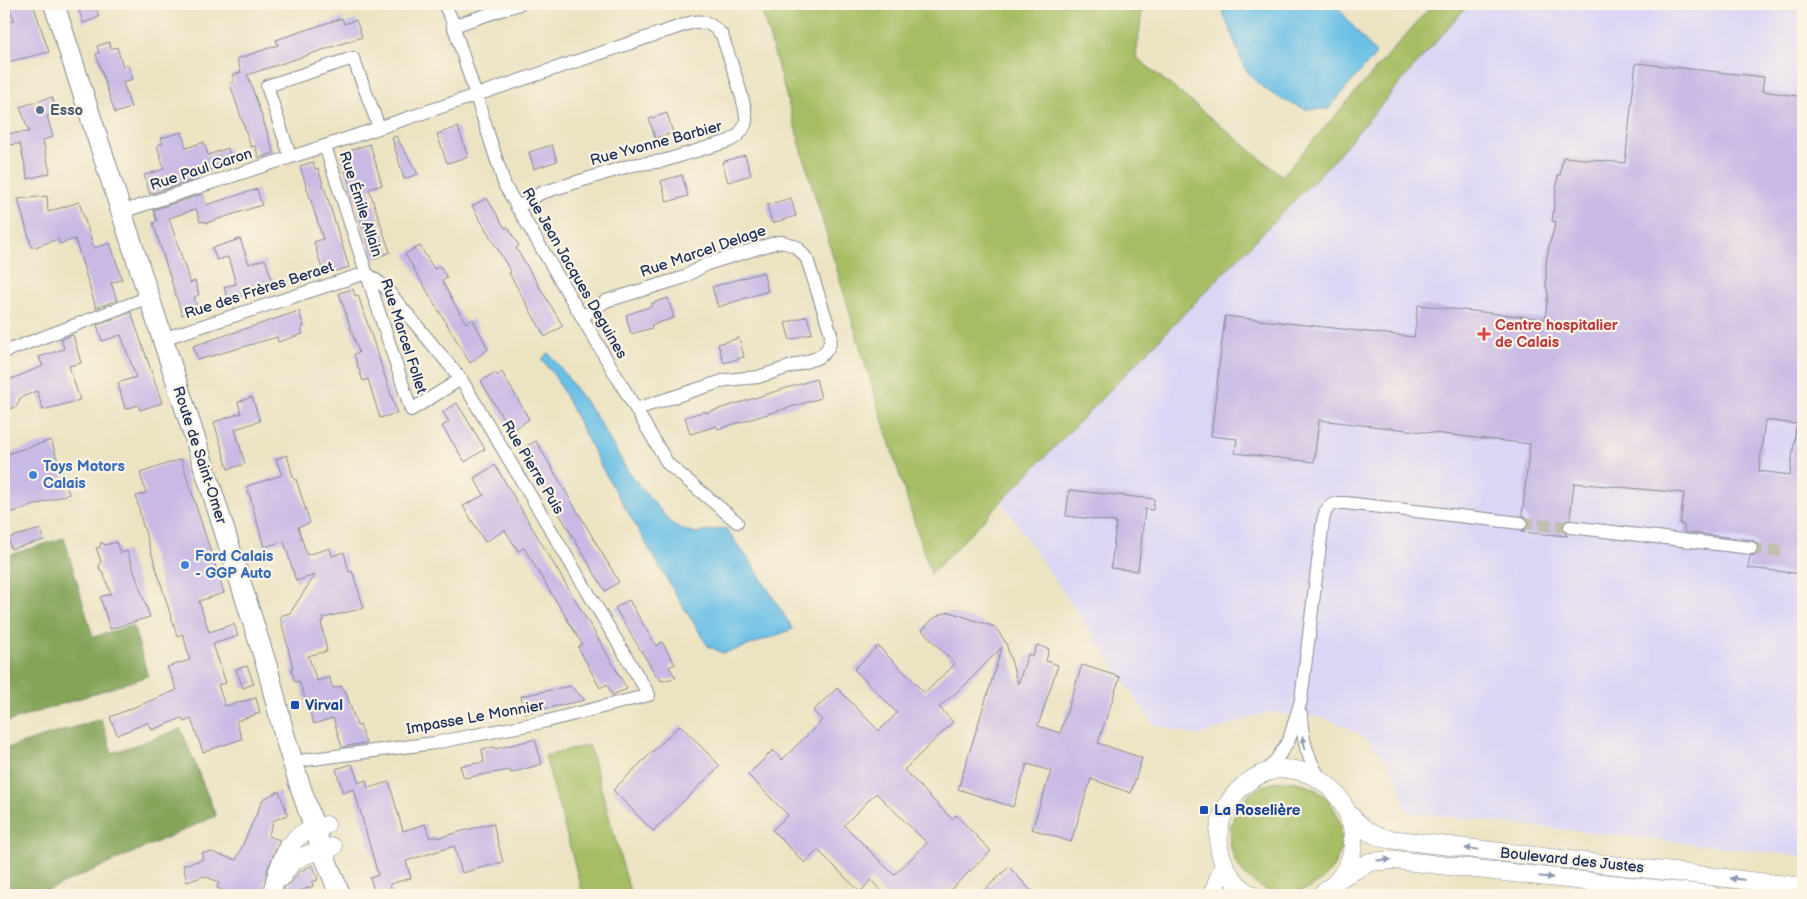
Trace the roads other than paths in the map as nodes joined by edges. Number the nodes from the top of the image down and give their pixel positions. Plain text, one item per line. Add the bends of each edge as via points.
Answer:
1 (54, 4) edge
2 (444, 4) edge
3 (519, 4) edge
4 (453, 26) junction
5 (475, 94) junction
6 (379, 127) junction
7 (325, 146) junction
8 (290, 156) junction
9 (518, 208) junction
10 (122, 212) junction
11 (366, 273) junction
12 (149, 297) junction
13 (582, 317) junction
14 (162, 339) junction
15 (4, 352) edge
16 (461, 379) junction
17 (636, 409) junction
18 (737, 522) dead end
19 (1521, 523) tunnel mouth
20 (1570, 528) tunnel mouth
21 (1751, 548) tunnel mouth
22 (268, 670) junction
23 (649, 695) joint
24 (1301, 700) junction
25 (305, 760) junction
26 (1263, 774) junction
27 (1322, 782) junction
28 (1349, 814) junction
29 (320, 827) junction
30 (327, 848) junction
31 (1224, 864) junction
32 (1340, 878) junction
33 (1803, 887) edge
34 (273, 895) edge
35 (340, 895) edge
36 (346, 895) edge
37 (1212, 895) edge
38 (1251, 895) edge
39 (1320, 895) edge
40 (1711, 895) edge

1 - 10 main road, Route de Saint-Omer
2 - 4 street, Rue Jean Jacques Deguines
3 - 4 street
4 - 5 street, Rue Jean Jacques Deguines
5 - 6 street, Rue Paul Caron
5 - 9 street, Rue Jean Jacques Deguines via 505,186
5 - 9 street, Rue Yvonne Barbier via 693,22 706,22 722,35 746,112 744,127 738,136 662,161 632,165 541,193
6 - 7 street, Rue Paul Caron
6 - 8 street via 353,58 267,86
7 - 8 street, Rue Paul Caron
7 - 11 street, Rue Émile Allain
8 - 10 street, Rue Paul Caron
9 - 13 street, Rue Jean Jacques Deguines
10 - 12 main road, Route de Saint-Omer
11 - 14 street, Rue des Frères Beraet
11 - 16 street, Rue Pierre Puis via 384,286
11 - 16 street, Rue Marcel Follet via 411,410
12 - 14 main road, Route de Saint-Omer
12 - 15 street
13 - 17 street, Rue Jean Jacques Deguines
13 - 17 street, Rue Marcel Delage via 606,301 682,278 707,264 778,242 794,245 806,255 831,334 824,354 758,377 726,380
14 - 22 main road, Route de Saint-Omer
16 - 23 street, Rue Pierre Puis
17 - 18 street, Rue Jean Jacques Deguines via 668,464
19 - 24 street via 1345,503 1329,506 1323,521
20 - 21 street
22 - 25 main road, Route de Saint-Omer
22 - 29 main road, Route de Saint-Omer via 284,734
23 - 25 street, Impasse Le Monnier via 543,722 434,743
24 - 26 street via 1289,740
27 -> 24 street via 1305,746
25 - 29 main road, Route de Saint-Omer
26 - 27 street via 1290,771 1310,775
26 - 31 street via 1241,788 1225,809 1219,834
27 - 28 street via 1338,796
28 - 32 street via 1352,848
33 -> 28 street, Boulevard des Justes via 1389,839 1374,836
29 - 30 main road, Route de Saint-Omer
29 - 34 street via 300,835 289,847
30 - 34 street via 292,862
30 - 35 main road, Route de Saint-Omer
30 - 36 main road, Route de Saint-Omer
31 - 37 street
31 - 38 street via 1234,881
32 - 39 street
32 -> 40 street, Boulevard des Justes via 1370,862 1394,860

